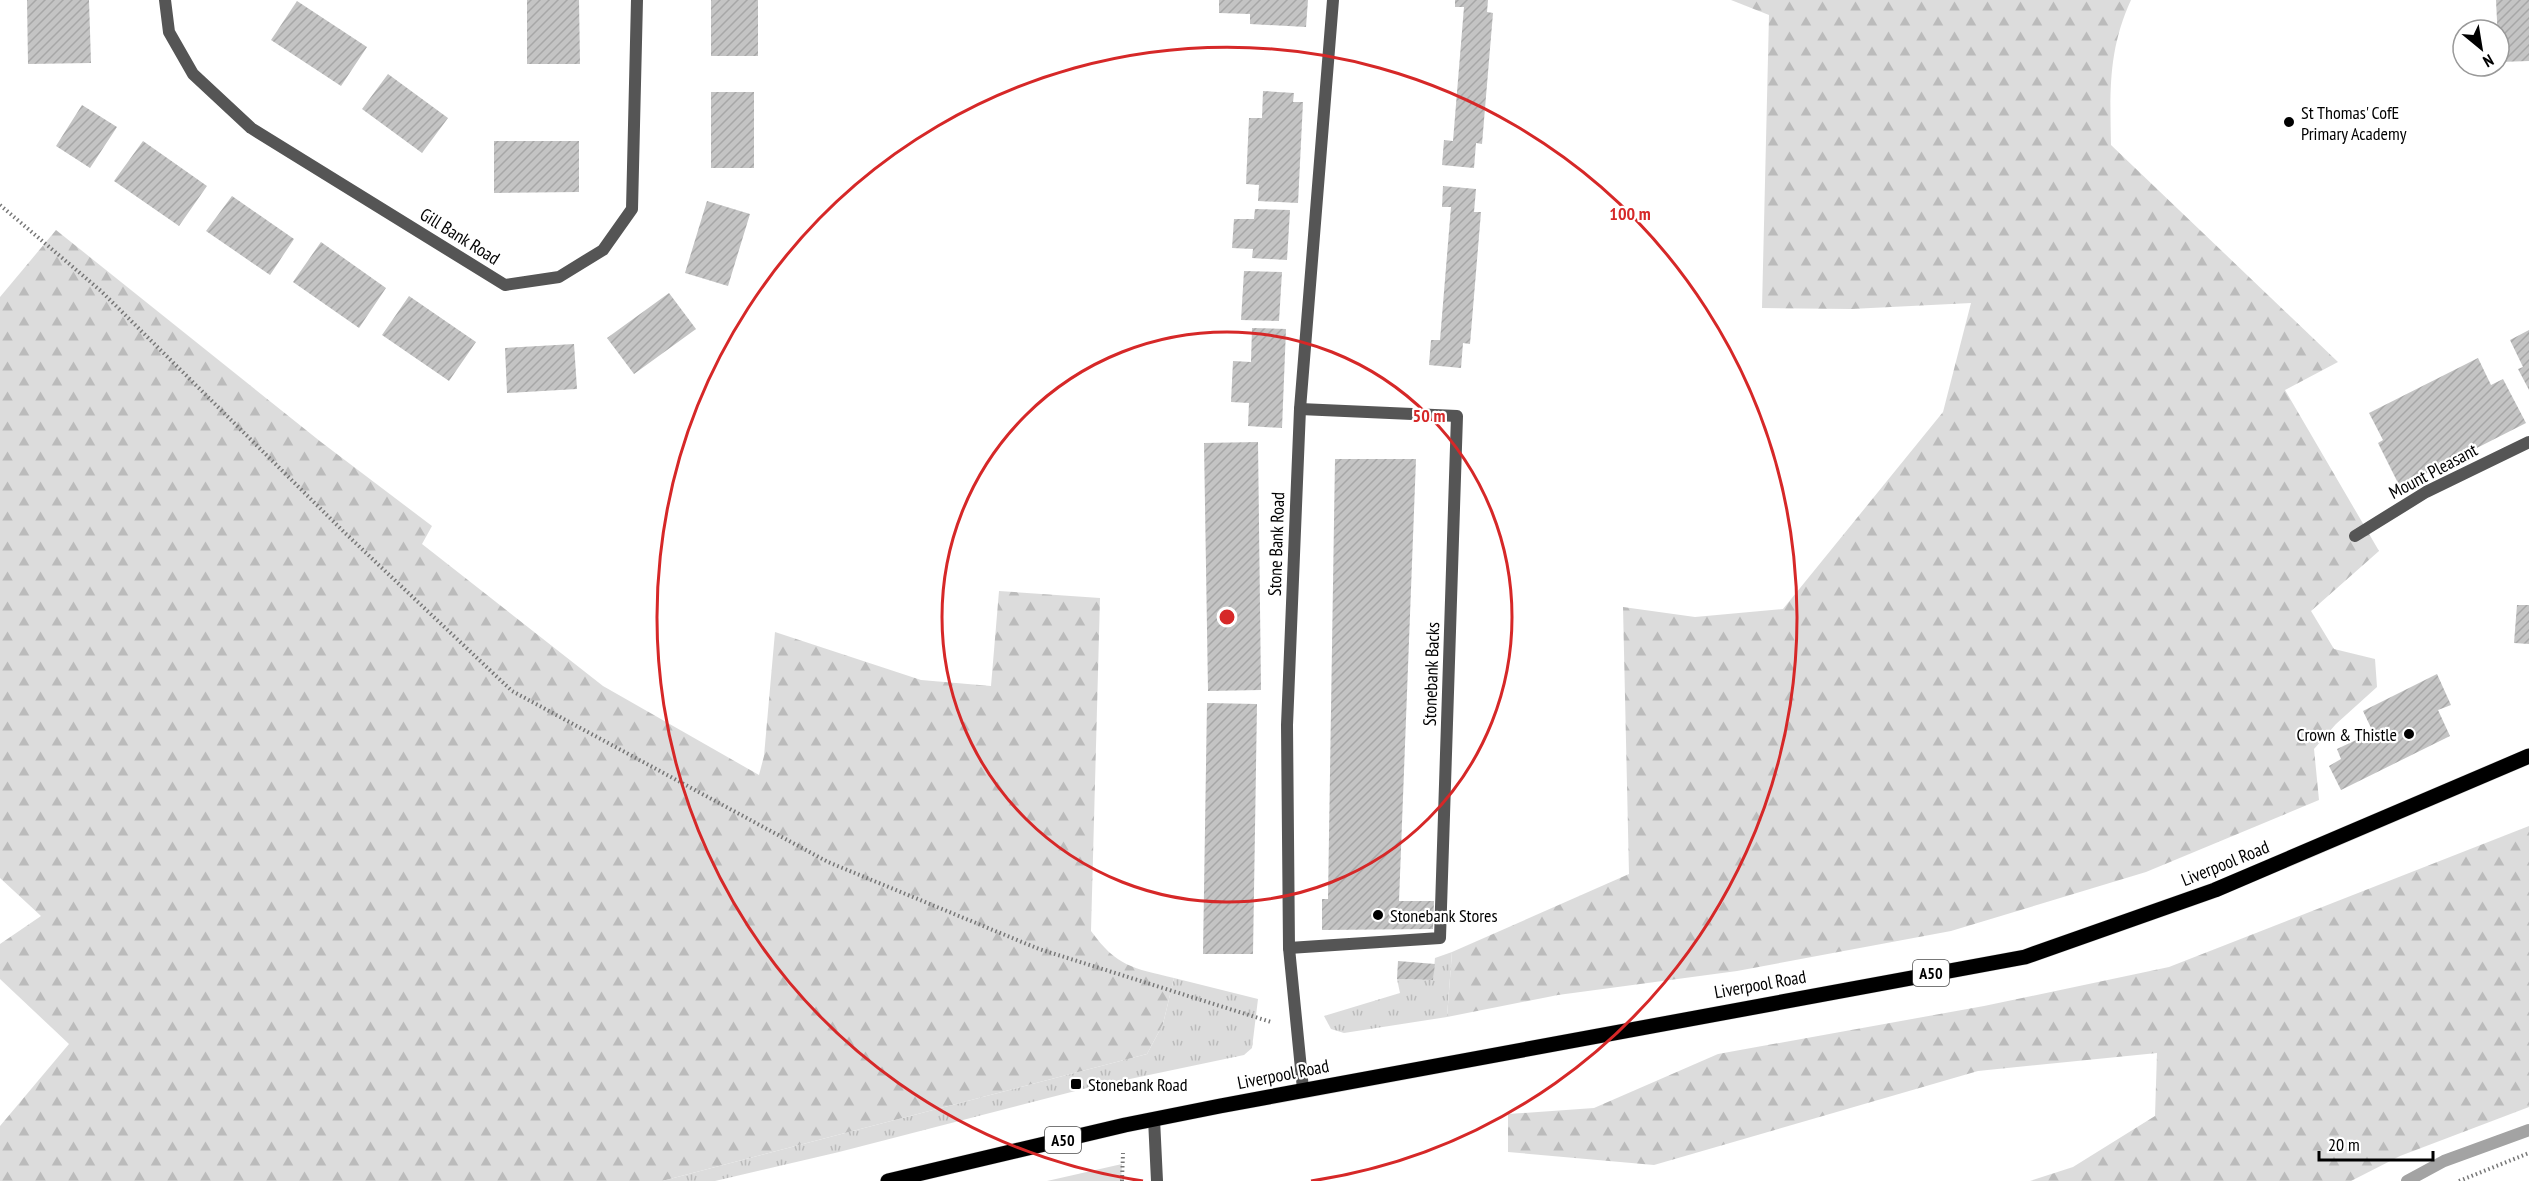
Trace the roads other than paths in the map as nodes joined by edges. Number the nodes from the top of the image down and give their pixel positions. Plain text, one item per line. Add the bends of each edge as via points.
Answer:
1 (165, 0) edge
2 (637, 0) edge
3 (1333, 0) edge
4 (1300, 410) junction
5 (2529, 442) edge
6 (2355, 536) dead end
7 (2529, 756) edge
8 (1289, 948) junction
9 (1303, 1089) junction
10 (1154, 1119) junction
11 (888, 1181) edge
12 (1157, 1181) edge

1 - 2 street, Gill Bank Road via 169,32 193,74 251,128 505,285 559,276 603,250 632,209
3 - 4 street, Stone Bank Road
4 - 8 street, Stone Bank Road via 1287,725
4 - 8 street, Stonebank Backs via 1456,416 1440,938
5 - 6 street, Mount Pleasant via 2426,492
7 - 9 main road, Liverpool Road / A50 via 2215,890 2025,957
8 - 9 street, Stone Bank Road
9 - 10 main road, Liverpool Road / A50
10 - 11 main road, Liverpool Road / A50
10 - 12 street

